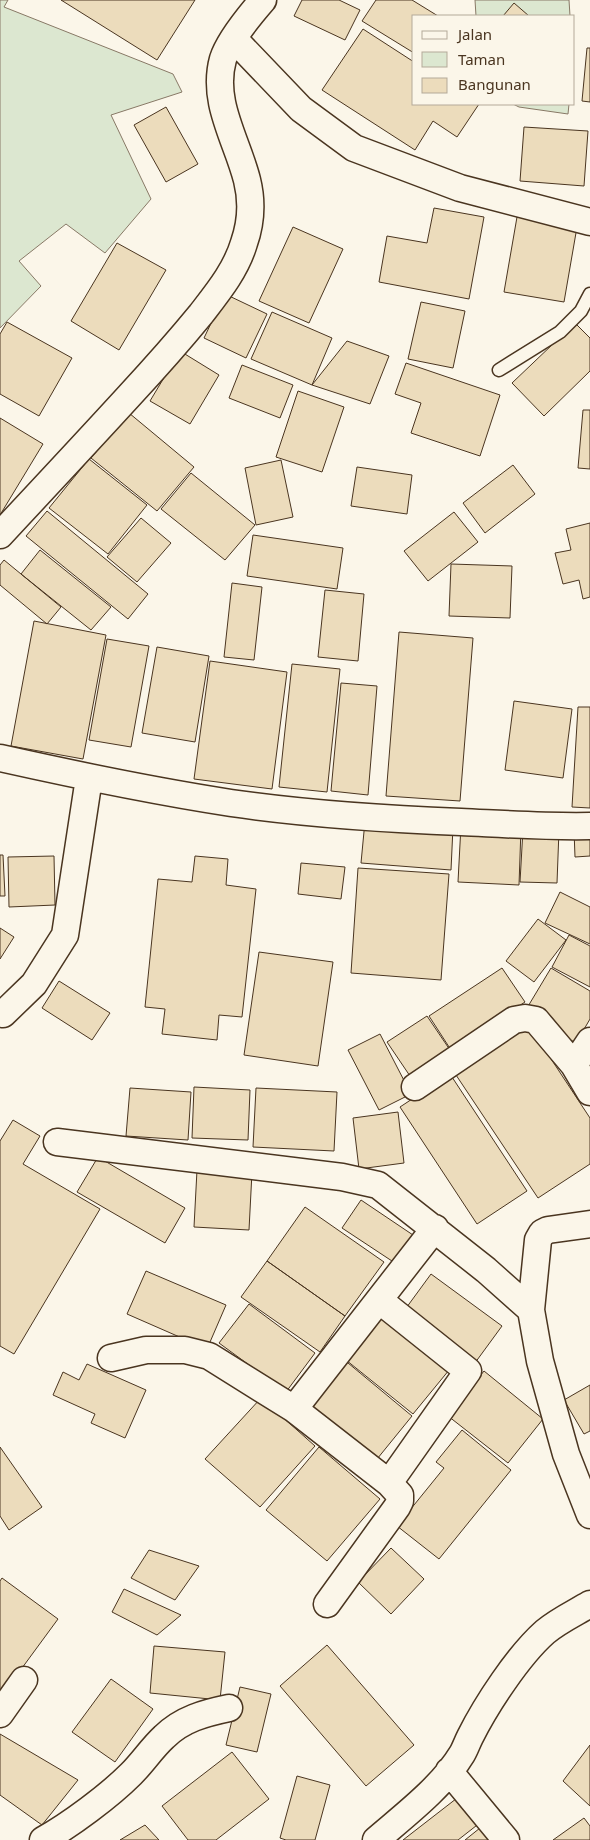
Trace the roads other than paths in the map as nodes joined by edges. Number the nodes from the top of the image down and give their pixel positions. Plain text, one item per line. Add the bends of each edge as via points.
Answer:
1 (263, 0) edge
2 (234, 38) junction
3 (590, 222) edge
4 (590, 294) edge
5 (499, 370) dead end
6 (0, 535) edge
7 (0, 758) edge
8 (90, 778) junction
9 (590, 826) edge
10 (3, 1014) dead end
11 (590, 1041) edge
12 (574, 1065) junction
13 (415, 1087) dead end
14 (590, 1092) edge
15 (57, 1142) dead end
16 (590, 1224) edge
17 (435, 1228) junction
18 (379, 1300) junction
19 (530, 1310) junction
20 (110, 1358) dead end
21 (294, 1409) junction
22 (389, 1483) junction
23 (590, 1515) edge
24 (326, 1604) dead end
25 (590, 1604) edge
26 (24, 1680) dead end
27 (229, 1708) dead end
28 (0, 1714) edge
29 (449, 1771) junction
30 (42, 1840) edge
31 (376, 1840) edge
32 (506, 1840) edge

1 - 2 street
2 - 3 street via 301,109 354,148 460,188
2 - 6 street via 223,62 220,97 248,181 251,210 245,243 233,271 173,348
4 - 5 lane via 581,311 560,332
7 - 8 street
8 - 9 street via 231,803 362,818
8 - 10 street via 65,935 34,984
11 - 12 street
12 - 13 street via 536,1020 519,1019
12 - 14 street
15 - 17 street via 378,1185
16 - 19 street via 542,1233 538,1240
17 - 18 street
17 - 19 street
18 - 21 street
18 - 22 street via 468,1371
19 - 23 street via 540,1361 566,1454
20 - 21 street via 146,1350 185,1350 209,1356
21 - 22 street
22 - 24 street via 400,1495 400,1501
25 - 29 street via 545,1632 523,1656 493,1698
26 - 28 street
27 - 30 street via 186,1721 165,1736 131,1775
29 - 31 street via 423,1800
29 - 32 street

